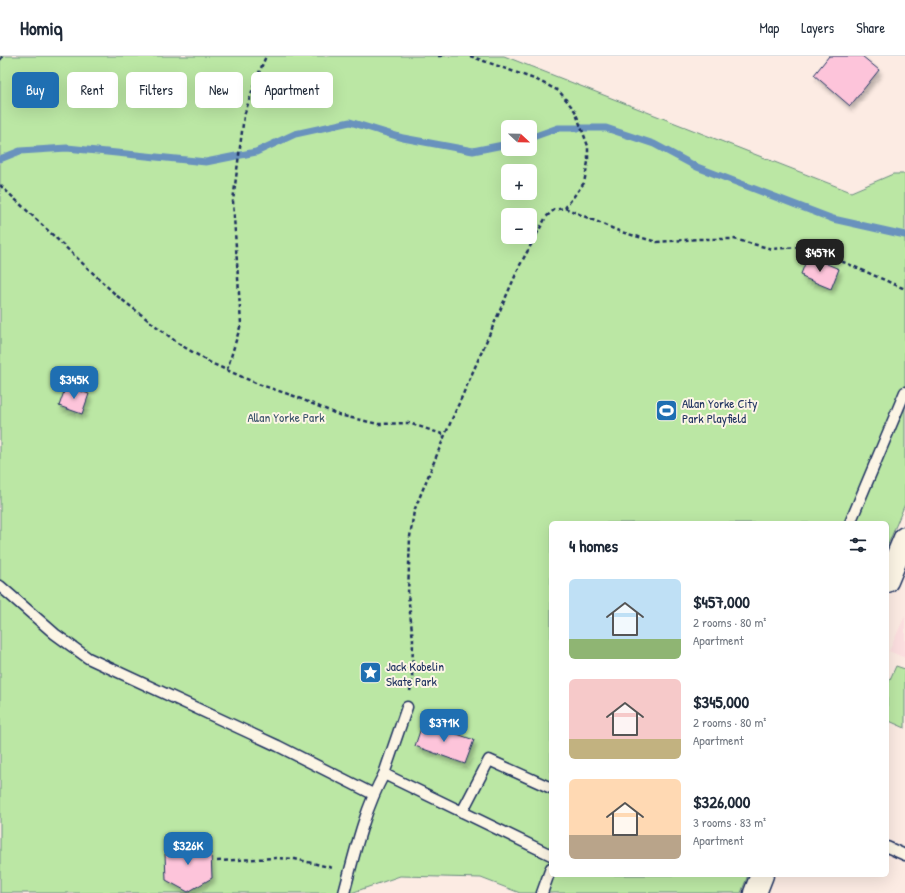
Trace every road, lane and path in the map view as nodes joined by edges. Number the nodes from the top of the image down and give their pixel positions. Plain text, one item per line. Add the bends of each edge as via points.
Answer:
1 (3, 56) edge
2 (266, 56) edge
3 (438, 56) edge
4 (446, 56) edge
5 (470, 56) edge
6 (0, 60) edge
7 (0, 184) edge
8 (565, 208) junction
9 (905, 289) edge
10 (227, 370) junction
11 (905, 392) edge
12 (445, 435) junction
13 (851, 521) edge
14 (905, 538) edge
15 (889, 576) edge
16 (0, 586) edge
17 (407, 707) joint
18 (384, 774) junction
19 (549, 787) edge
20 (373, 794) junction
21 (462, 812) junction
22 (889, 848) edge
23 (549, 854) edge
24 (905, 855) edge
25 (217, 861) dead end
26 (350, 871) junction
27 (549, 874) edge
28 (761, 877) edge
29 (344, 893) edge
30 (542, 893) edge
31 (755, 893) edge

1 - 6 path
2 - 10 path via 244,116 233,201 241,324
3 - 4 path
5 - 8 path via 537,80 559,91 575,111 588,146 588,162 584,183
7 - 10 path via 116,295 179,344
8 - 9 path via 620,232 657,242 734,239 772,249 800,247 846,263
8 - 12 path via 554,210 546,217 520,265
10 - 12 path via 339,414 378,424 409,423
11 - 13 lane
12 - 17 path via 414,511 410,537 408,594 412,681
14 - 15 street
16 - 20 lane via 55,634 88,658 278,746
17 - 18 lane
18 - 20 lane
18 - 21 lane
19 - 21 lane via 489,760
20 - 26 lane
21 - 23 lane
22 - 24 lane
25 - 26 path via 295,859
26 - 29 lane
27 - 30 lane
28 - 31 street

